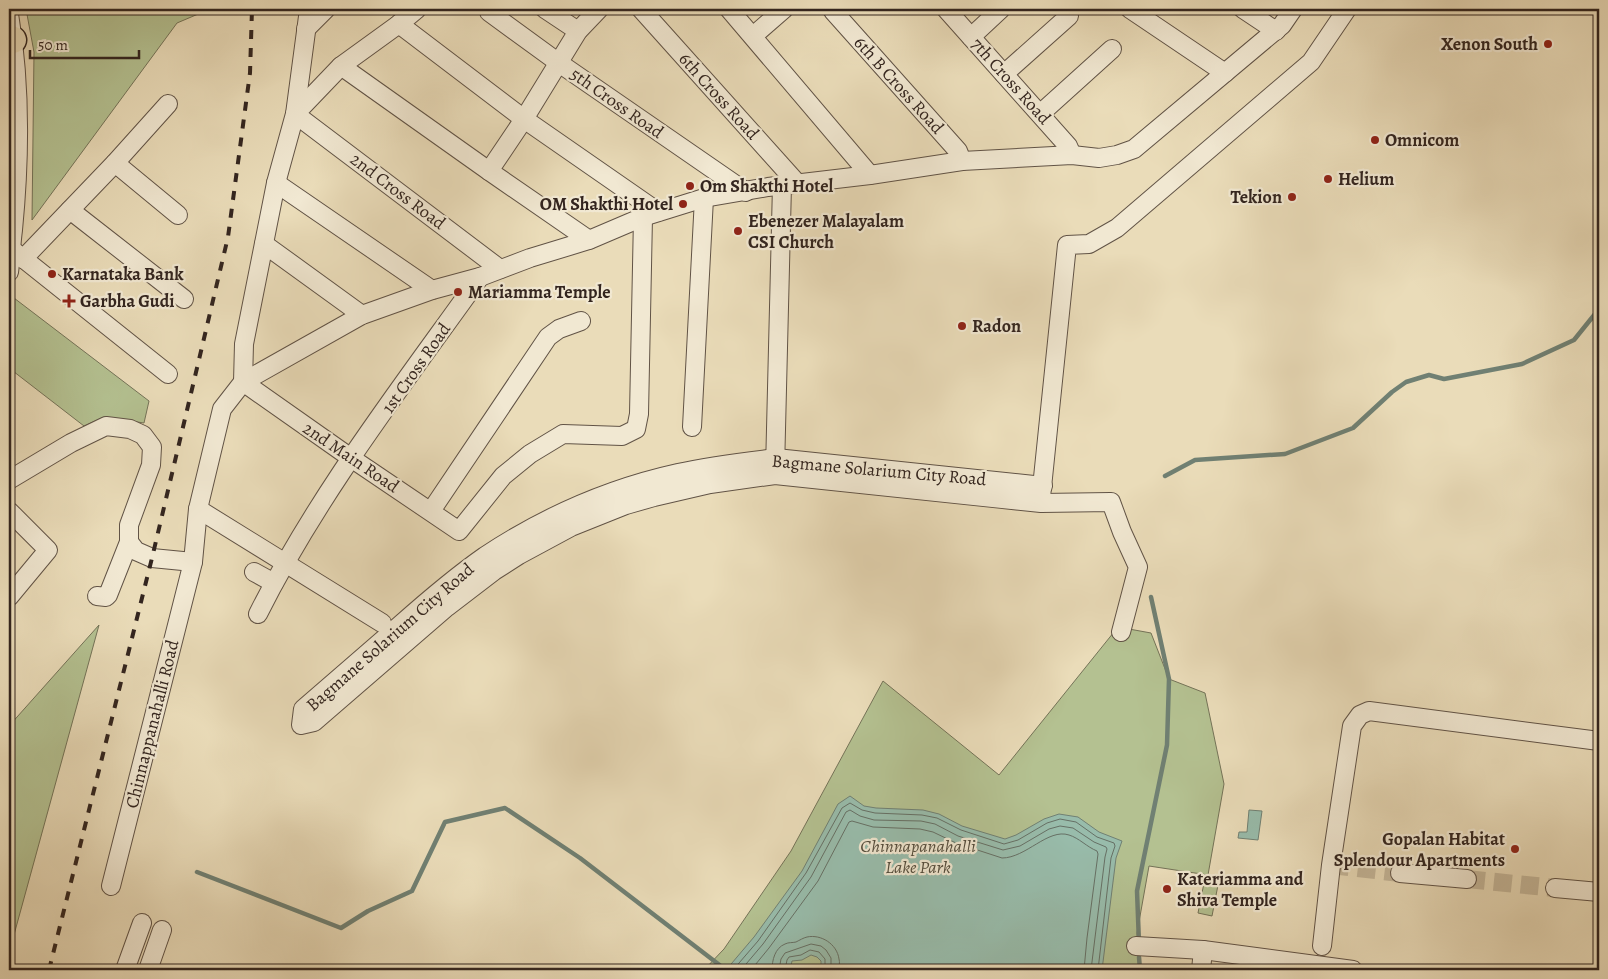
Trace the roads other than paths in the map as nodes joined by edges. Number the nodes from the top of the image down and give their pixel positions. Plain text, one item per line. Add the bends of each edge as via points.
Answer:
1 (309, 9) edge
2 (326, 9) edge
3 (417, 9) edge
4 (545, 9) edge
5 (598, 9) edge
6 (641, 9) edge
7 (728, 9) edge
8 (784, 9) edge
9 (946, 9) edge
10 (1001, 9) edge
11 (1130, 9) edge
12 (1243, 9) edge
13 (1293, 9) edge
14 (1348, 9) edge
15 (833, 11) dead end
16 (489, 12) dead end
17 (9, 14) edge
18 (1069, 16) dead end
19 (399, 24) junction
20 (306, 29) junction
21 (578, 31) junction
22 (1276, 31) junction
23 (753, 36) junction
24 (971, 37) junction
25 (11, 39) edge
26 (1112, 49) dead end
27 (560, 63) junction
28 (341, 66) junction
29 (1225, 73) junction
30 (1004, 74) junction
31 (168, 104) dead end
32 (295, 114) junction
33 (1040, 114) junction
34 (524, 119) junction
35 (1072, 155) junction
36 (962, 161) junction
37 (115, 163) junction
38 (488, 172) junction
39 (870, 175) junction
40 (276, 183) junction
41 (790, 184) junction
42 (746, 192) junction
43 (704, 198) junction
44 (70, 210) junction
45 (178, 215) dead end
46 (651, 215) junction
47 (589, 240) junction
48 (264, 244) junction
49 (17, 254) junction
50 (500, 269) junction
51 (9, 272) edge
52 (480, 277) junction
53 (432, 290) junction
54 (184, 299) dead end
55 (362, 315) junction
56 (581, 321) dead end
57 (168, 374) dead end
58 (243, 382) junction
59 (692, 427) dead end
60 (351, 458) junction
61 (775, 466) junction
62 (9, 480) edge
63 (1042, 494) junction
64 (198, 508) junction
65 (9, 511) edge
66 (431, 511) junction
67 (129, 542) junction
68 (193, 562) junction
69 (285, 562) junction
70 (254, 572) dead end
71 (274, 583) junction
72 (97, 596) dead end
73 (9, 597) edge
74 (258, 614) dead end
75 (382, 623) dead end
76 (1121, 632) dead end
77 (1599, 741) edge
78 (1400, 873) tunnel mouth
79 (1466, 879) tunnel mouth
80 (111, 886) dead end
81 (1555, 888) tunnel mouth
82 (1599, 892) edge
83 (142, 923) dead end
84 (162, 930) dead end
85 (1136, 946) dead end
86 (1322, 946) dead end
87 (1203, 950) junction
88 (125, 970) edge
89 (148, 970) edge
90 (1201, 970) edge
91 (1353, 970) edge

1 - 20 street
2 - 20 street
3 - 19 street
4 - 21 street
5 - 21 street
6 - 41 street, 6th Cross Road
7 - 23 street
8 - 23 street
9 - 24 street, 7th Cross Road
10 - 24 street
11 - 29 street
12 - 22 street
13 - 22 street
14 - 63 street via 1311,62 1117,228 1089,244 1067,245
15 - 36 street, 6th B Cross Road via 958,151
16 - 27 street, 5th Cross Road
17 - 25 street
18 - 30 street
19 - 28 street
19 - 34 street
20 - 32 street
21 - 27 street
22 - 29 street
23 - 39 street
24 - 30 street, 7th Cross Road
25 - 49 street via 18,108
26 - 33 street
27 - 34 street
27 - 42 street, 5th Cross Road
28 - 32 street
28 - 38 street
29 - 35 street via 1134,149 1099,158
30 - 33 street, 7th Cross Road
31 - 37 street
32 - 40 street
32 - 50 street, 2nd Cross Road
33 - 35 street, 7th Cross Road
34 - 38 street
34 - 46 street
35 - 36 street
36 - 39 street
37 - 44 street
37 - 45 street
38 - 47 street
39 - 41 street
40 - 48 street
40 - 53 street
41 - 42 street
41 - 61 street
42 - 43 street
43 - 46 street
43 - 59 street
44 - 49 street
44 - 54 street
46 - 47 street
46 - 66 street, 2nd Main Road via 636,429 622,436 563,434 530,454 503,476 459,531
47 - 50 street
48 - 55 street
48 - 58 street via 244,344
49 - 51 street
49 - 57 street
50 - 52 street
52 - 53 street
52 - 60 street, 1st Cross Road
53 - 55 street
55 - 58 street
56 - 66 street via 548,337
58 - 60 street, 2nd Main Road
58 - 64 street, Chinnappanahalli Road via 222,409
60 - 66 street, 2nd Main Road
60 - 69 street, 1st Cross Road
61 - 61 street, Bagmane Solarium City Road via 654,497 598,516 519,555 470,588 314,722 301,725 303,709 436,594 510,540 564,512 620,489 679,473 735,463
61 - 63 street, Bagmane Solarium City Road
62 - 67 street via 106,426 130,429 143,435 152,447 151,465 129,525
63 - 76 street, Bagmane Solarium City Road via 1111,502 1138,567
64 - 68 street, Chinnappanahalli Road
64 - 69 street
65 - 73 street via 48,550
67 - 68 street via 136,551 152,558
67 - 72 street via 108,595 106,598
68 - 80 street, Chinnappanahalli Road
69 - 71 street, 1st Cross Road
69 - 75 street
70 - 71 street
71 - 74 street, 1st Cross Road
77 - 86 street via 1369,711 1360,715 1352,726
78 - 79 street
81 - 82 street
83 - 88 street
84 - 89 street
85 - 87 street
87 - 90 street
87 - 91 street

